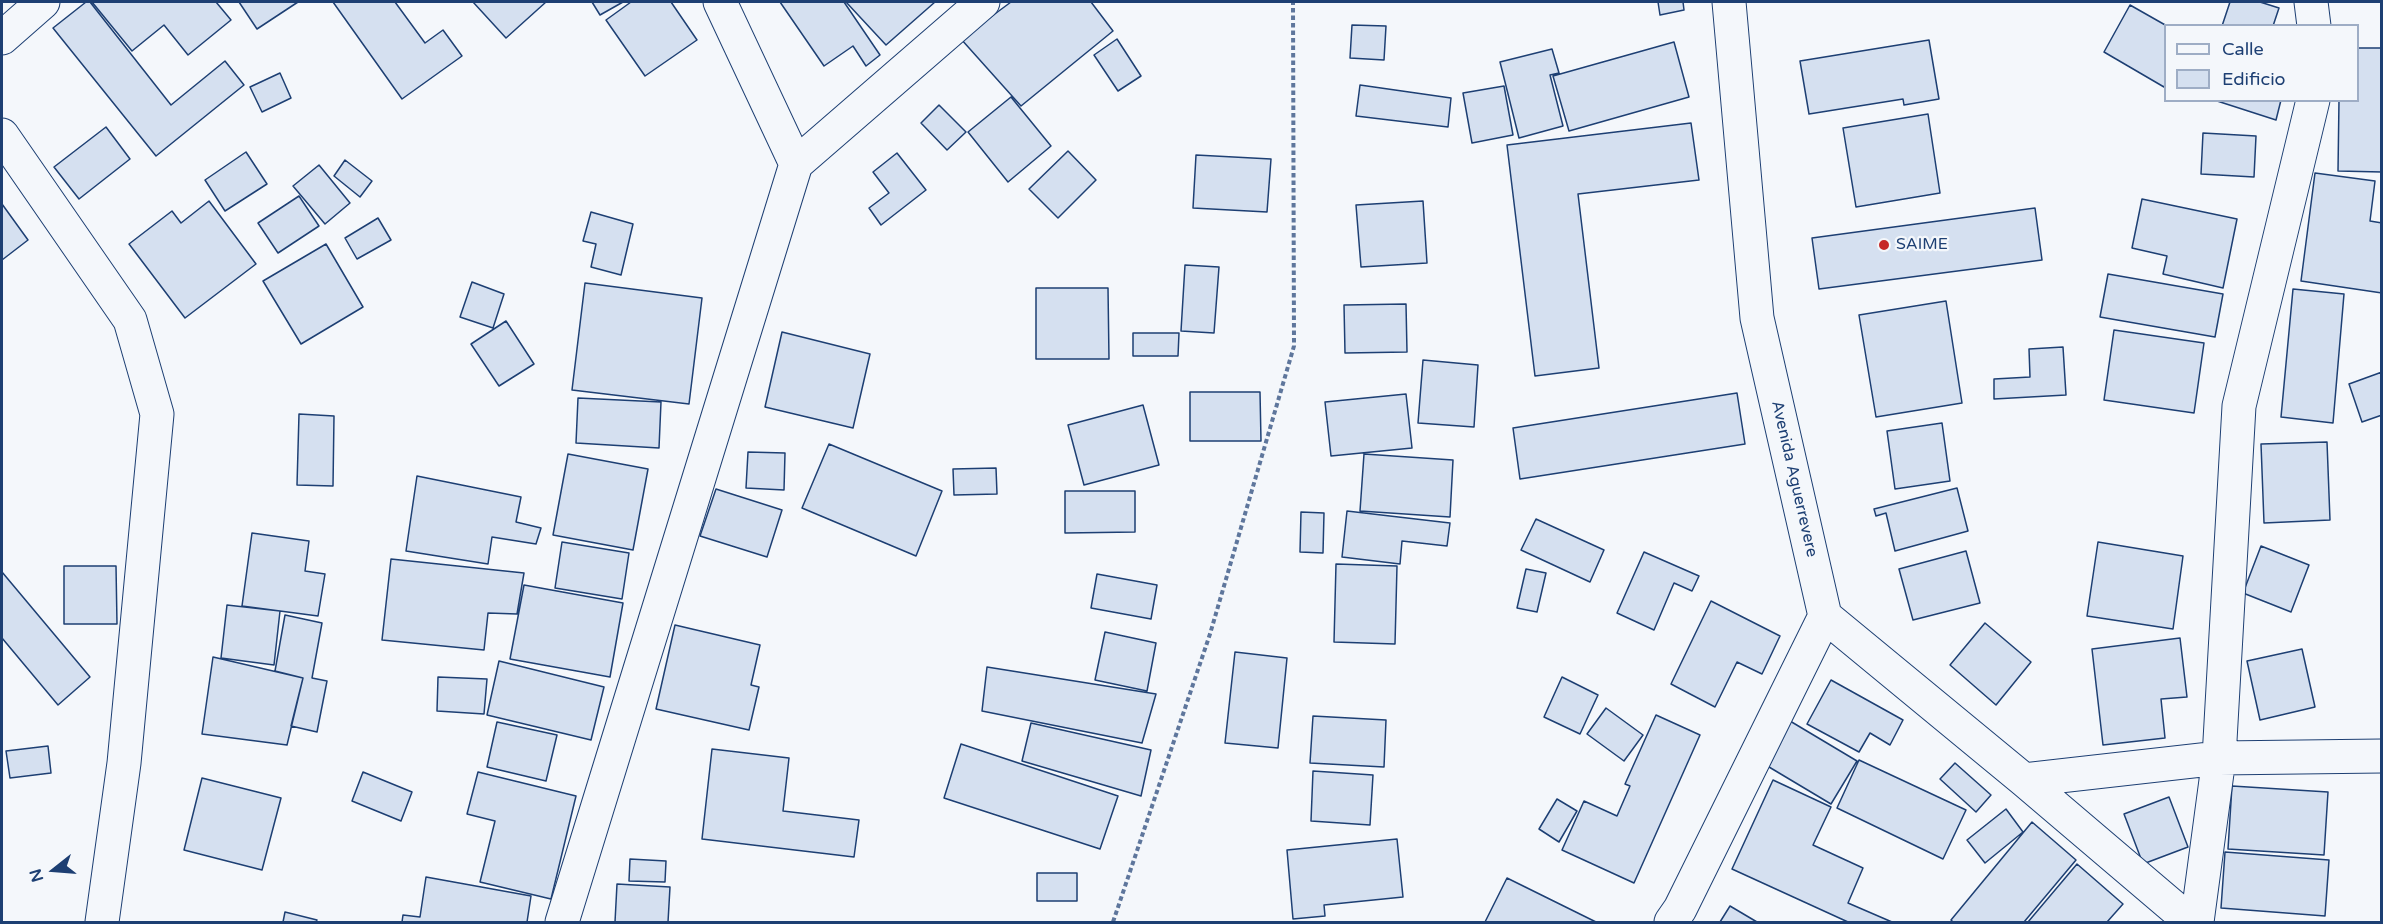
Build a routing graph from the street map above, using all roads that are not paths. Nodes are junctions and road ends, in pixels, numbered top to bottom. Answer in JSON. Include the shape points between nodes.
{"nodes":[{"id":1,"x":43,"y":2,"type":"edge"},
{"id":2,"x":720,"y":2,"type":"edge"},
{"id":3,"x":983,"y":2,"type":"edge"},
{"id":4,"x":1729,"y":2,"type":"edge"},
{"id":5,"x":2311,"y":2,"type":"edge"},
{"id":6,"x":2314,"y":24,"type":"edge"},
{"id":7,"x":2,"y":38,"type":"edge"},
{"id":8,"x":2313,"y":102,"type":"edge"},
{"id":9,"x":2,"y":135,"type":"edge"},
{"id":10,"x":796,"y":164,"type":"junction"},
{"id":11,"x":1825,"y":616,"type":"junction"},
{"id":12,"x":2382,"y":756,"type":"edge"},
{"id":13,"x":2218,"y":758,"type":"junction"},
{"id":14,"x":2024,"y":780,"type":"junction"},
{"id":15,"x":102,"y":922,"type":"edge"},
{"id":16,"x":562,"y":922,"type":"edge"},
{"id":17,"x":1671,"y":922,"type":"edge"},
{"id":18,"x":2191,"y":922,"type":"edge"},
{"id":19,"x":2197,"y":922,"type":"edge"}],
"edges":[{"from":1,"to":7,"type":"street"},
{"from":2,"to":10,"type":"street"},
{"from":3,"to":10,"type":"street"},
{"from":4,"to":11,"type":"street","name":"Avenida Aguerrevere","via":[[1757,318]]},
{"from":5,"to":6,"type":"street"},
{"from":8,"to":13,"type":"street","via":[[2239,406]]},
{"from":9,"to":15,"type":"street","via":[[130,320],[157,414],[124,763]]},
{"from":10,"to":16,"type":"street"},
{"from":11,"to":14,"type":"street"},
{"from":11,"to":17,"type":"street"},
{"from":12,"to":13,"type":"street"},
{"from":13,"to":14,"type":"street"},
{"from":13,"to":19,"type":"street"},
{"from":14,"to":18,"type":"street"}]}
